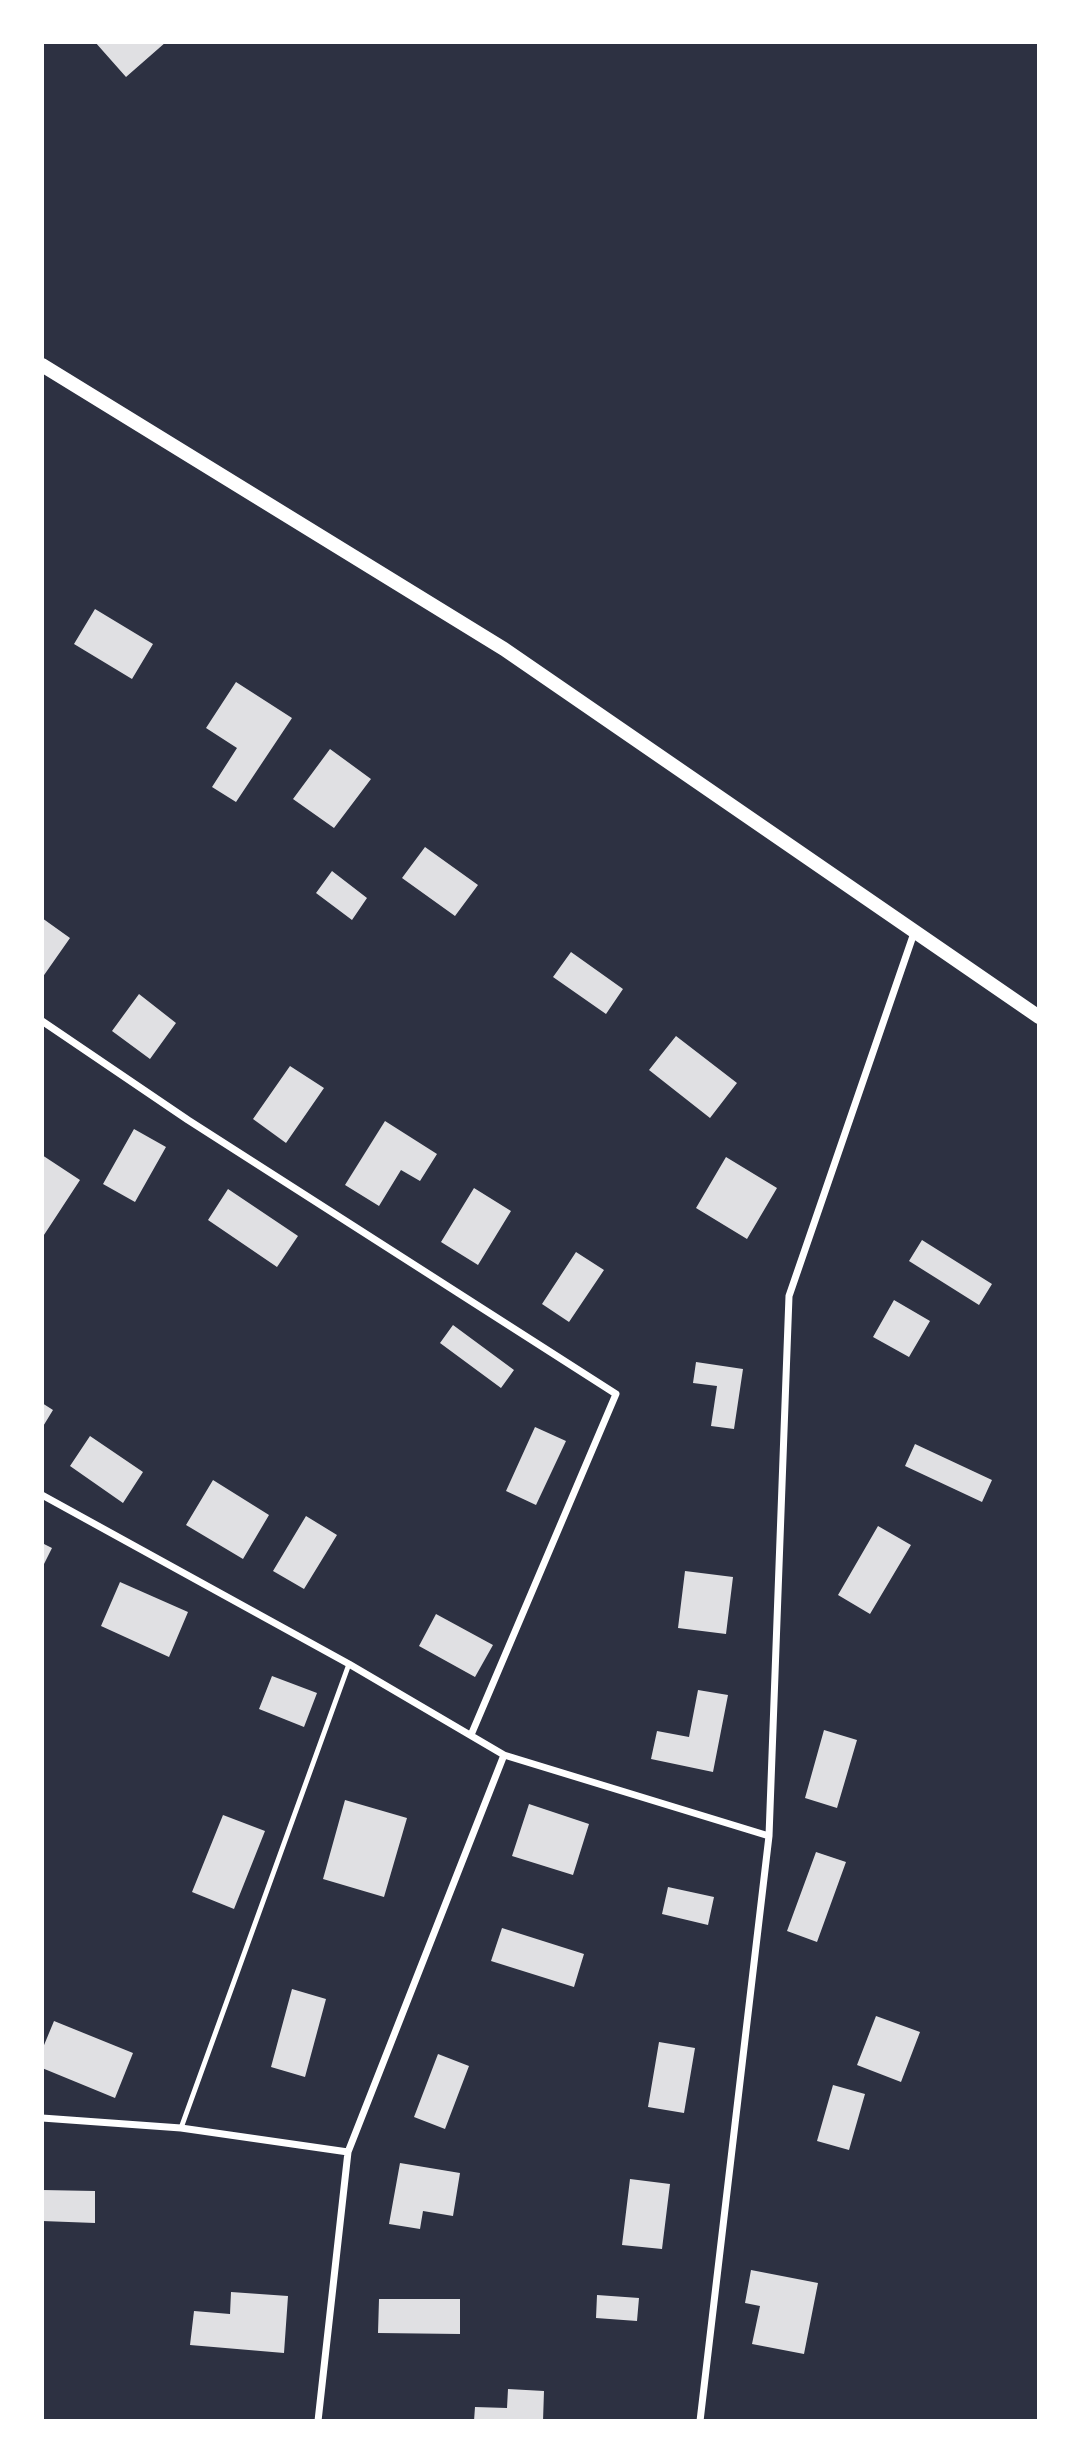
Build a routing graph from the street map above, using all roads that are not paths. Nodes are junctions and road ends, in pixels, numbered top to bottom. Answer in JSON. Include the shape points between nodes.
{"nodes":[{"id":1,"x":42,"y":365,"type":"edge"},
{"id":2,"x":914,"y":933,"type":"junction"},
{"id":3,"x":1039,"y":1017,"type":"edge"},
{"id":4,"x":42,"y":1021,"type":"edge"},
{"id":5,"x":42,"y":1495,"type":"edge"},
{"id":6,"x":349,"y":1664,"type":"junction"},
{"id":7,"x":471,"y":1735,"type":"junction"},
{"id":8,"x":504,"y":1755,"type":"junction"},
{"id":9,"x":769,"y":1836,"type":"junction"},
{"id":10,"x":42,"y":2118,"type":"edge"},
{"id":11,"x":181,"y":2128,"type":"junction"},
{"id":12,"x":348,"y":2152,"type":"junction"},
{"id":13,"x":318,"y":2421,"type":"edge"},
{"id":14,"x":699,"y":2421,"type":"edge"}],
"edges":[{"from":1,"to":2,"type":"main road","via":[[504,649]]},
{"from":2,"to":3,"type":"main road"},
{"from":2,"to":9,"type":"street","via":[[789,1297]]},
{"from":4,"to":7,"type":"street","via":[[616,1394]]},
{"from":5,"to":6,"type":"street"},
{"from":6,"to":7,"type":"street"},
{"from":6,"to":11,"type":"lane"},
{"from":7,"to":8,"type":"street"},
{"from":8,"to":9,"type":"street"},
{"from":8,"to":12,"type":"street"},
{"from":9,"to":14,"type":"street"},
{"from":10,"to":11,"type":"street"},
{"from":11,"to":12,"type":"street"},
{"from":12,"to":13,"type":"street"}]}
